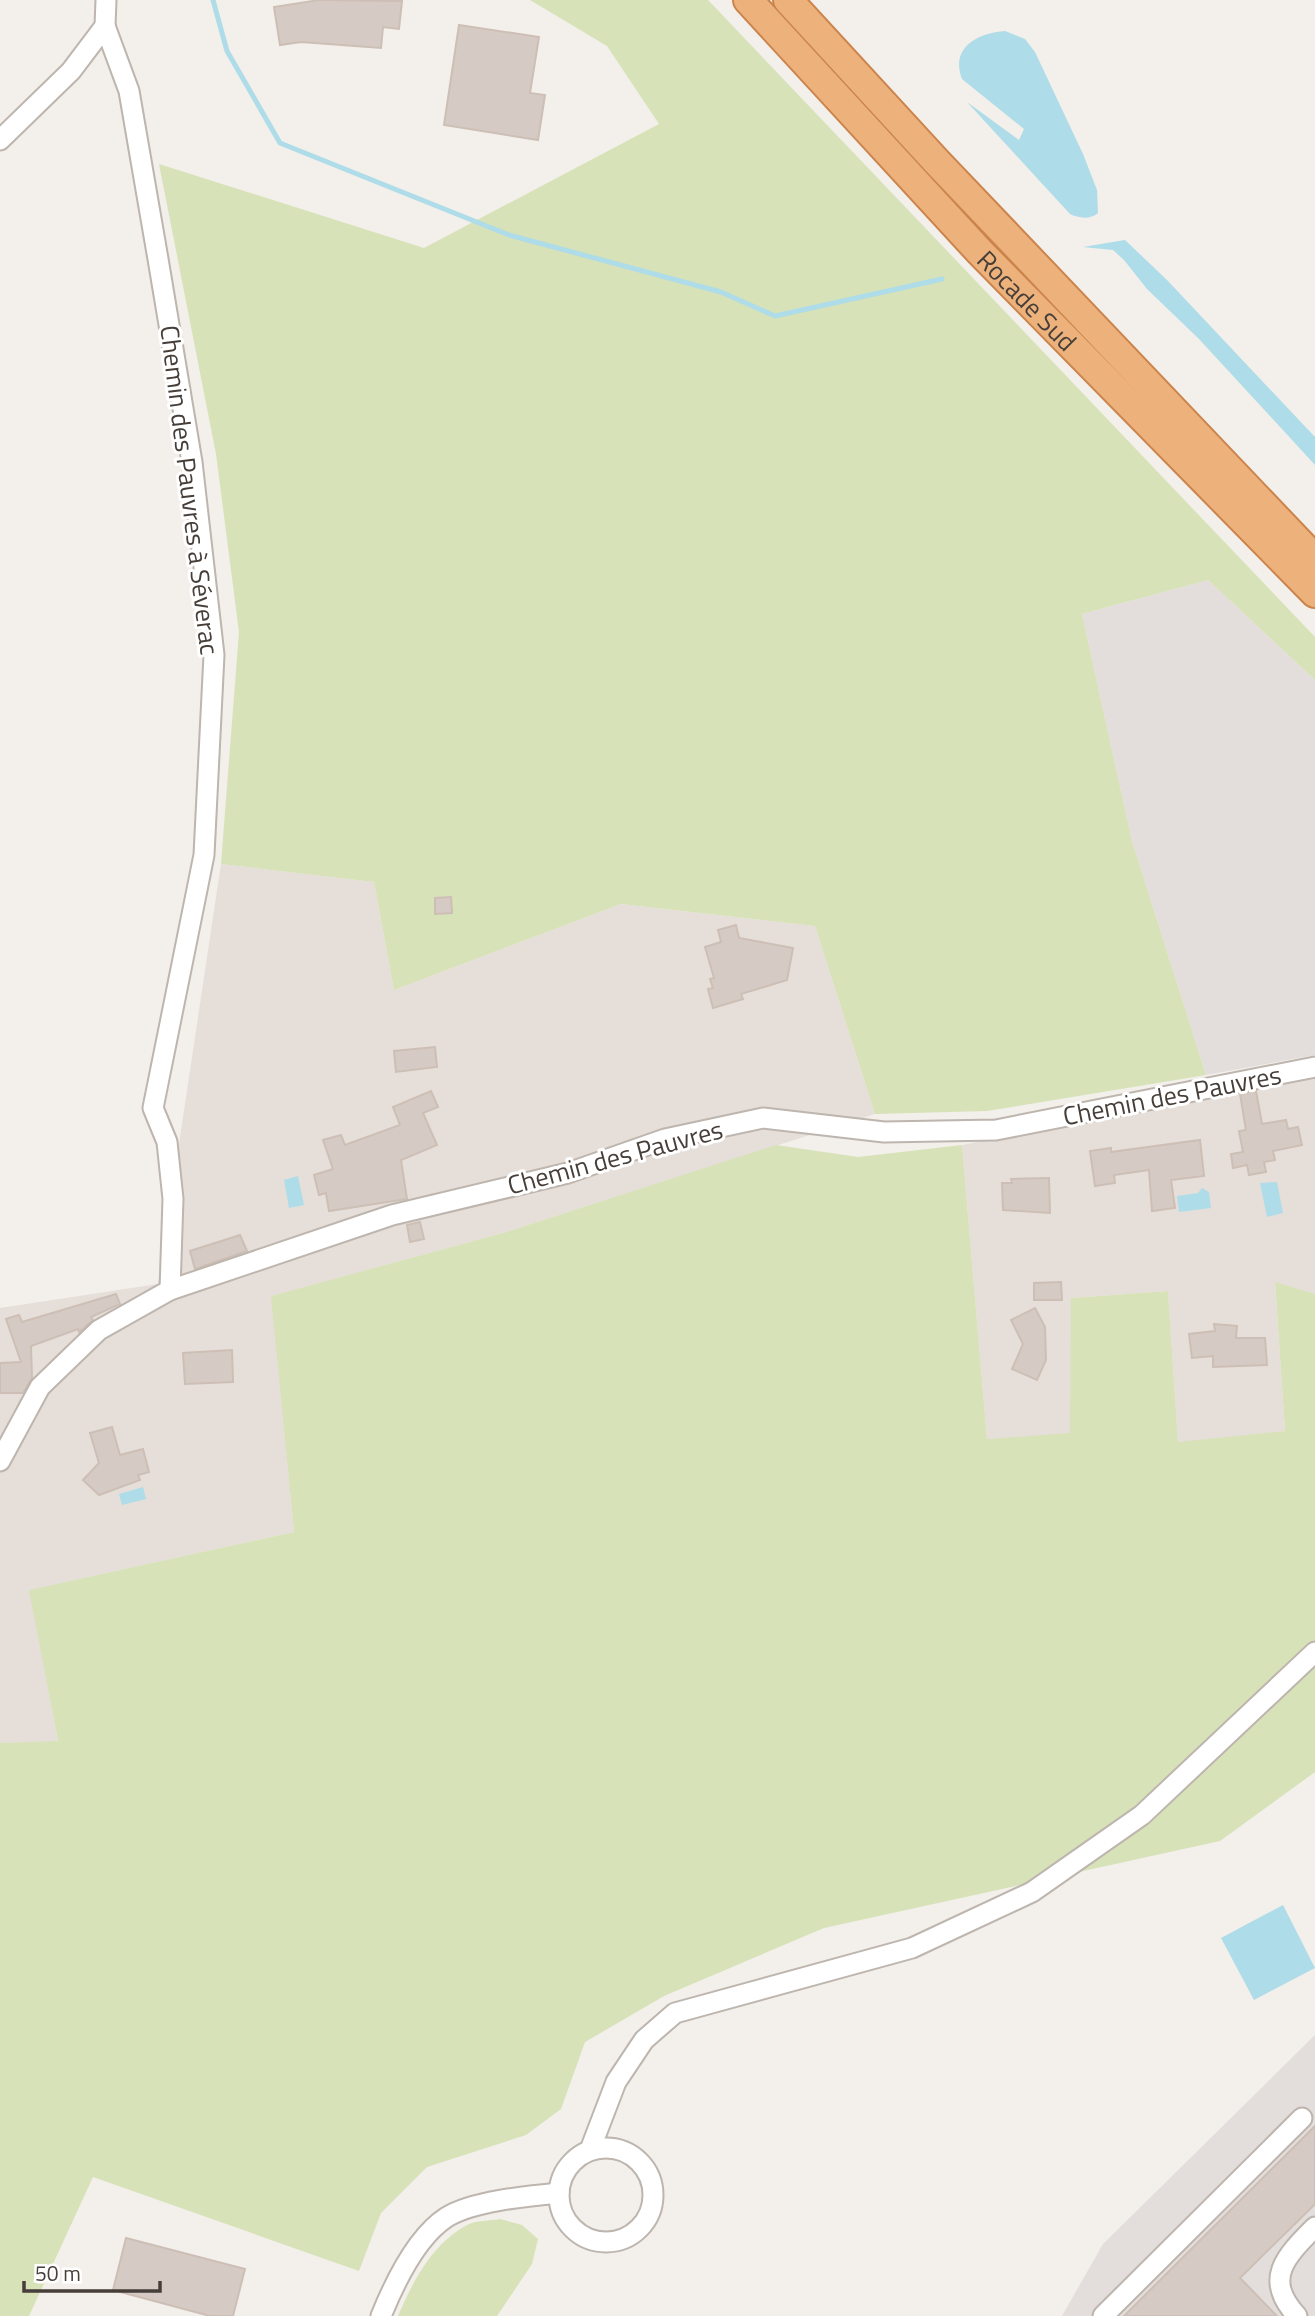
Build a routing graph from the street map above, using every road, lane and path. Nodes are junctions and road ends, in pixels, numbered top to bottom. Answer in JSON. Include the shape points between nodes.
{"nodes":[{"id":1,"x":106,"y":0,"type":"edge"},
{"id":2,"x":748,"y":0,"type":"edge"},
{"id":3,"x":788,"y":0,"type":"edge"},
{"id":4,"x":105,"y":26,"type":"junction"},
{"id":5,"x":0,"y":140,"type":"edge"},
{"id":6,"x":1315,"y":559,"type":"edge"},
{"id":7,"x":1315,"y":593,"type":"edge"},
{"id":8,"x":1315,"y":1067,"type":"edge"},
{"id":9,"x":170,"y":1290,"type":"junction"},
{"id":10,"x":0,"y":1461,"type":"edge"},
{"id":11,"x":1315,"y":1652,"type":"edge"},
{"id":12,"x":610,"y":2098,"type":"junction"},
{"id":13,"x":1302,"y":2118,"type":"dead end"},
{"id":14,"x":615,"y":2148,"type":"junction"},
{"id":15,"x":590,"y":2150,"type":"junction"},
{"id":16,"x":558,"y":2193,"type":"junction"},
{"id":17,"x":1315,"y":2227,"type":"edge"},
{"id":18,"x":381,"y":2316,"type":"edge"},
{"id":19,"x":1103,"y":2316,"type":"edge"},
{"id":20,"x":1297,"y":2316,"type":"edge"}],
"edges":[{"from":1,"to":4,"type":"street"},
{"from":2,"to":7,"type":"highway","name":"Rocade Sud","via":[[979,251]]},
{"from":3,"to":6,"type":"highway","name":"Rocade Sud"},
{"from":4,"to":5,"type":"street","via":[[71,71]]},
{"from":4,"to":9,"type":"street","name":"Chemin des Pauvres à Séverac","via":[[128,91],[153,233],[192,461],[214,655],[204,855],[153,1108],[167,1142],[173,1199]]},
{"from":8,"to":9,"type":"street","name":"Chemin des Pauvres","via":[[996,1130],[884,1132],[763,1118],[665,1139],[568,1172],[392,1215]]},
{"from":9,"to":10,"type":"street","name":"Chemin des Pauvres","via":[[99,1330],[40,1387]]},
{"from":11,"to":12,"type":"street","via":[[1142,1815],[1032,1892],[912,1948],[675,2013],[644,2040]]},
{"from":12,"to":14,"type":"street"},
{"from":12,"to":15,"type":"street"},
{"from":13,"to":19,"type":"street"},
{"from":14,"to":15,"type":"street"},
{"from":14,"to":16,"type":"street","via":[[640,2161],[653,2185],[651,2210],[637,2231],[617,2242],[584,2237],[565,2219]]},
{"from":15,"to":16,"type":"street","via":[[571,2163]]},
{"from":16,"to":18,"type":"street","via":[[503,2199],[447,2217],[408,2258]]},
{"from":17,"to":20,"type":"street","via":[[1296,2246],[1278,2277],[1279,2291]]}]}
